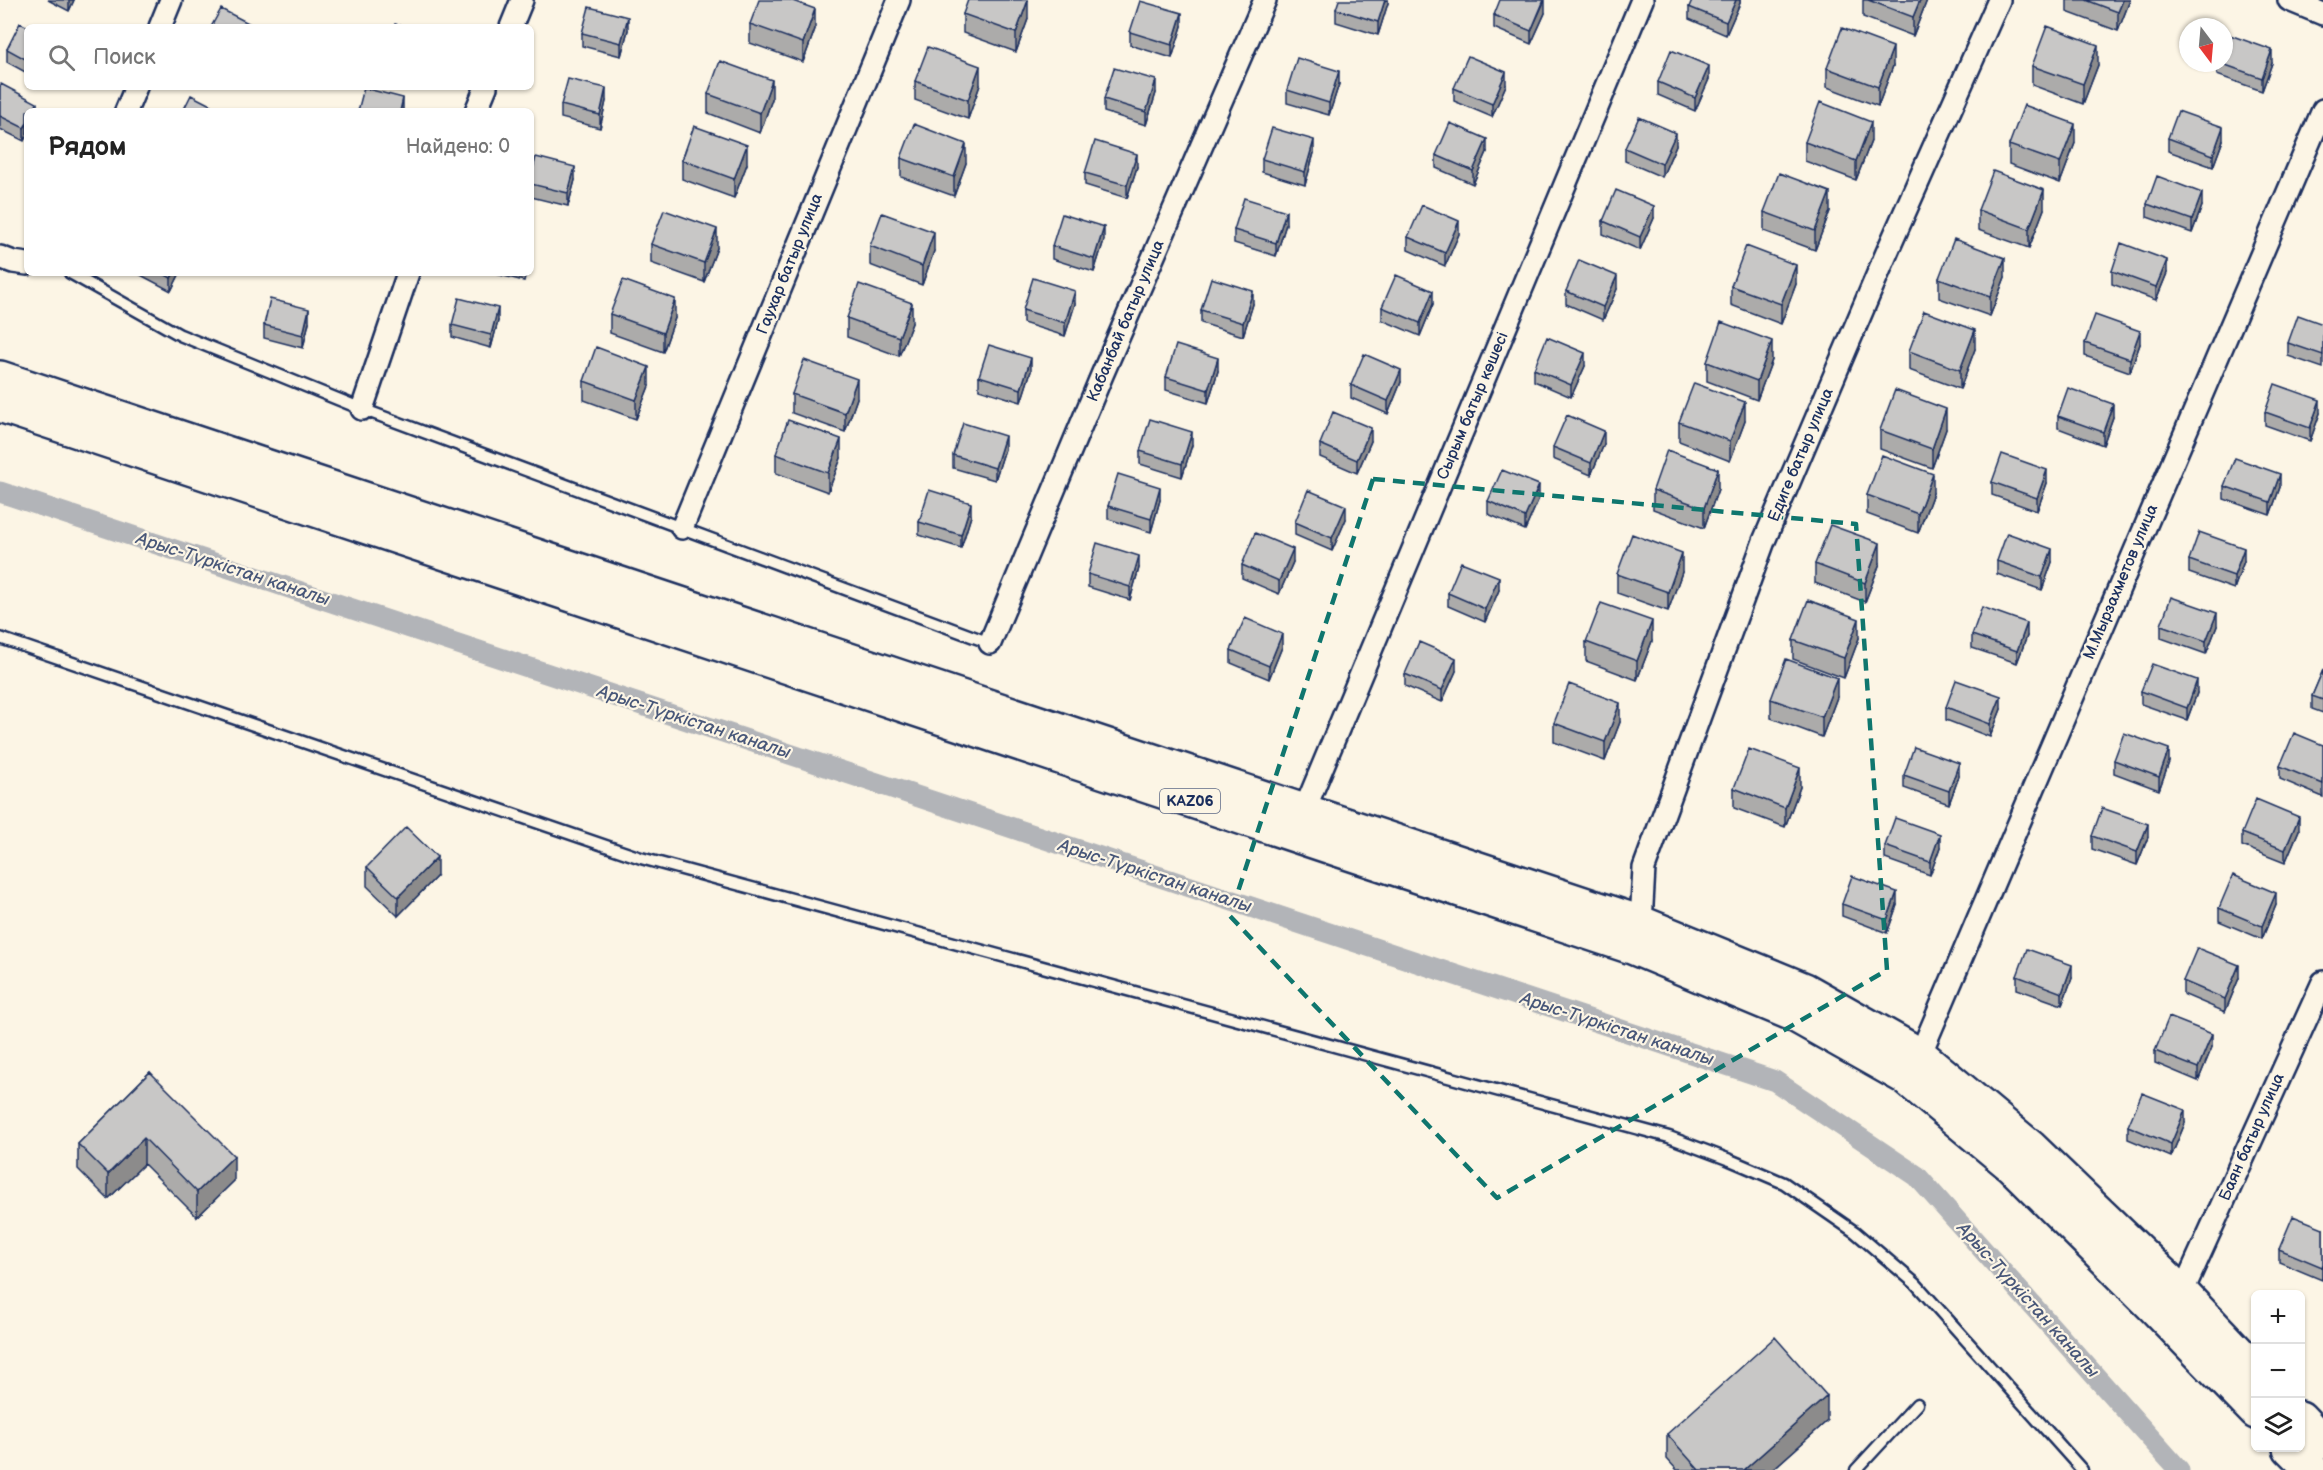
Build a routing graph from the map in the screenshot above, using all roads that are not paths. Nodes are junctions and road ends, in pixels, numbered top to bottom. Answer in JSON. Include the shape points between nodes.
{"nodes":[{"id":1,"x":171,"y":0,"type":"edge"},
{"id":2,"x":522,"y":0,"type":"edge"},
{"id":3,"x":899,"y":0,"type":"edge"},
{"id":4,"x":1265,"y":0,"type":"edge"},
{"id":5,"x":1642,"y":0,"type":"edge"},
{"id":6,"x":1999,"y":0,"type":"edge"},
{"id":7,"x":2289,"y":0,"type":"edge"},
{"id":8,"x":2323,"y":14,"type":"edge"},
{"id":9,"x":161,"y":24,"type":"edge"},
{"id":10,"x":512,"y":24,"type":"edge"},
{"id":11,"x":135,"y":90,"type":"edge"},
{"id":12,"x":485,"y":90,"type":"edge"},
{"id":13,"x":127,"y":108,"type":"edge"},
{"id":14,"x":477,"y":108,"type":"edge"},
{"id":15,"x":2323,"y":110,"type":"edge"},
{"id":16,"x":0,"y":257,"type":"edge"},
{"id":17,"x":24,"y":264,"type":"edge"},
{"id":18,"x":75,"y":276,"type":"edge"},
{"id":19,"x":407,"y":276,"type":"edge"},
{"id":20,"x":0,"y":378,"type":"edge"},
{"id":21,"x":0,"y":405,"type":"edge"},
{"id":22,"x":362,"y":409,"type":"junction"},
{"id":23,"x":682,"y":528,"type":"junction"},
{"id":24,"x":0,"y":638,"type":"edge"},
{"id":25,"x":990,"y":643,"type":"joint"},
{"id":26,"x":1304,"y":811,"type":"junction"},
{"id":27,"x":1641,"y":922,"type":"junction"},
{"id":28,"x":2323,"y":981,"type":"edge"},
{"id":29,"x":1920,"y":1055,"type":"junction"},
{"id":30,"x":2182,"y":1293,"type":"junction"},
{"id":31,"x":2251,"y":1366,"type":"edge"},
{"id":32,"x":1917,"y":1404,"type":"dead end"},
{"id":33,"x":2251,"y":1407,"type":"edge"},
{"id":34,"x":2305,"y":1422,"type":"edge"},
{"id":35,"x":2323,"y":1442,"type":"edge"},
{"id":36,"x":2294,"y":1452,"type":"edge"},
{"id":37,"x":1856,"y":1470,"type":"edge"},
{"id":38,"x":2082,"y":1470,"type":"edge"},
{"id":39,"x":2312,"y":1470,"type":"edge"}],
"edges":[{"from":1,"to":9,"type":"street"},
{"from":2,"to":10,"type":"street"},
{"from":3,"to":23,"type":"street","name":"Гаухар батыр улица"},
{"from":4,"to":25,"type":"street","name":"Кабанбай батыр улица"},
{"from":5,"to":26,"type":"street","name":"Сырым батыр көшесі"},
{"from":6,"to":27,"type":"street","name":"Едиге батыр улица","via":[[1764,541],[1644,868]]},
{"from":7,"to":8,"type":"street"},
{"from":11,"to":13,"type":"street"},
{"from":12,"to":14,"type":"street"},
{"from":15,"to":29,"type":"street","name":"М.Мырзахметов улица"},
{"from":16,"to":17,"type":"street"},
{"from":18,"to":22,"type":"lane","via":[[180,335]]},
{"from":19,"to":22,"type":"street"},
{"from":20,"to":26,"type":"highway","number":"KАZ06"},
{"from":21,"to":33,"type":"highway","number":"KАZ06","via":[[1632,947],[1793,1014],[1905,1077],[2012,1166]]},
{"from":22,"to":23,"type":"lane"},
{"from":23,"to":25,"type":"lane"},
{"from":24,"to":38,"type":"lane","via":[[641,858],[1670,1137],[1730,1160],[1784,1183],[1856,1232],[1916,1284]]},
{"from":26,"to":27,"type":"highway","number":"KАZ06"},
{"from":27,"to":29,"type":"highway","number":"KАZ06","via":[[1805,990]]},
{"from":28,"to":30,"type":"street","name":"Баян батыр улица"},
{"from":29,"to":30,"type":"highway","number":"KАZ06","via":[[2030,1147]]},
{"from":30,"to":31,"type":"highway","number":"KАZ06"},
{"from":32,"to":37,"type":"lane"},
{"from":34,"to":35,"type":"highway"},
{"from":36,"to":39,"type":"highway"}]}
